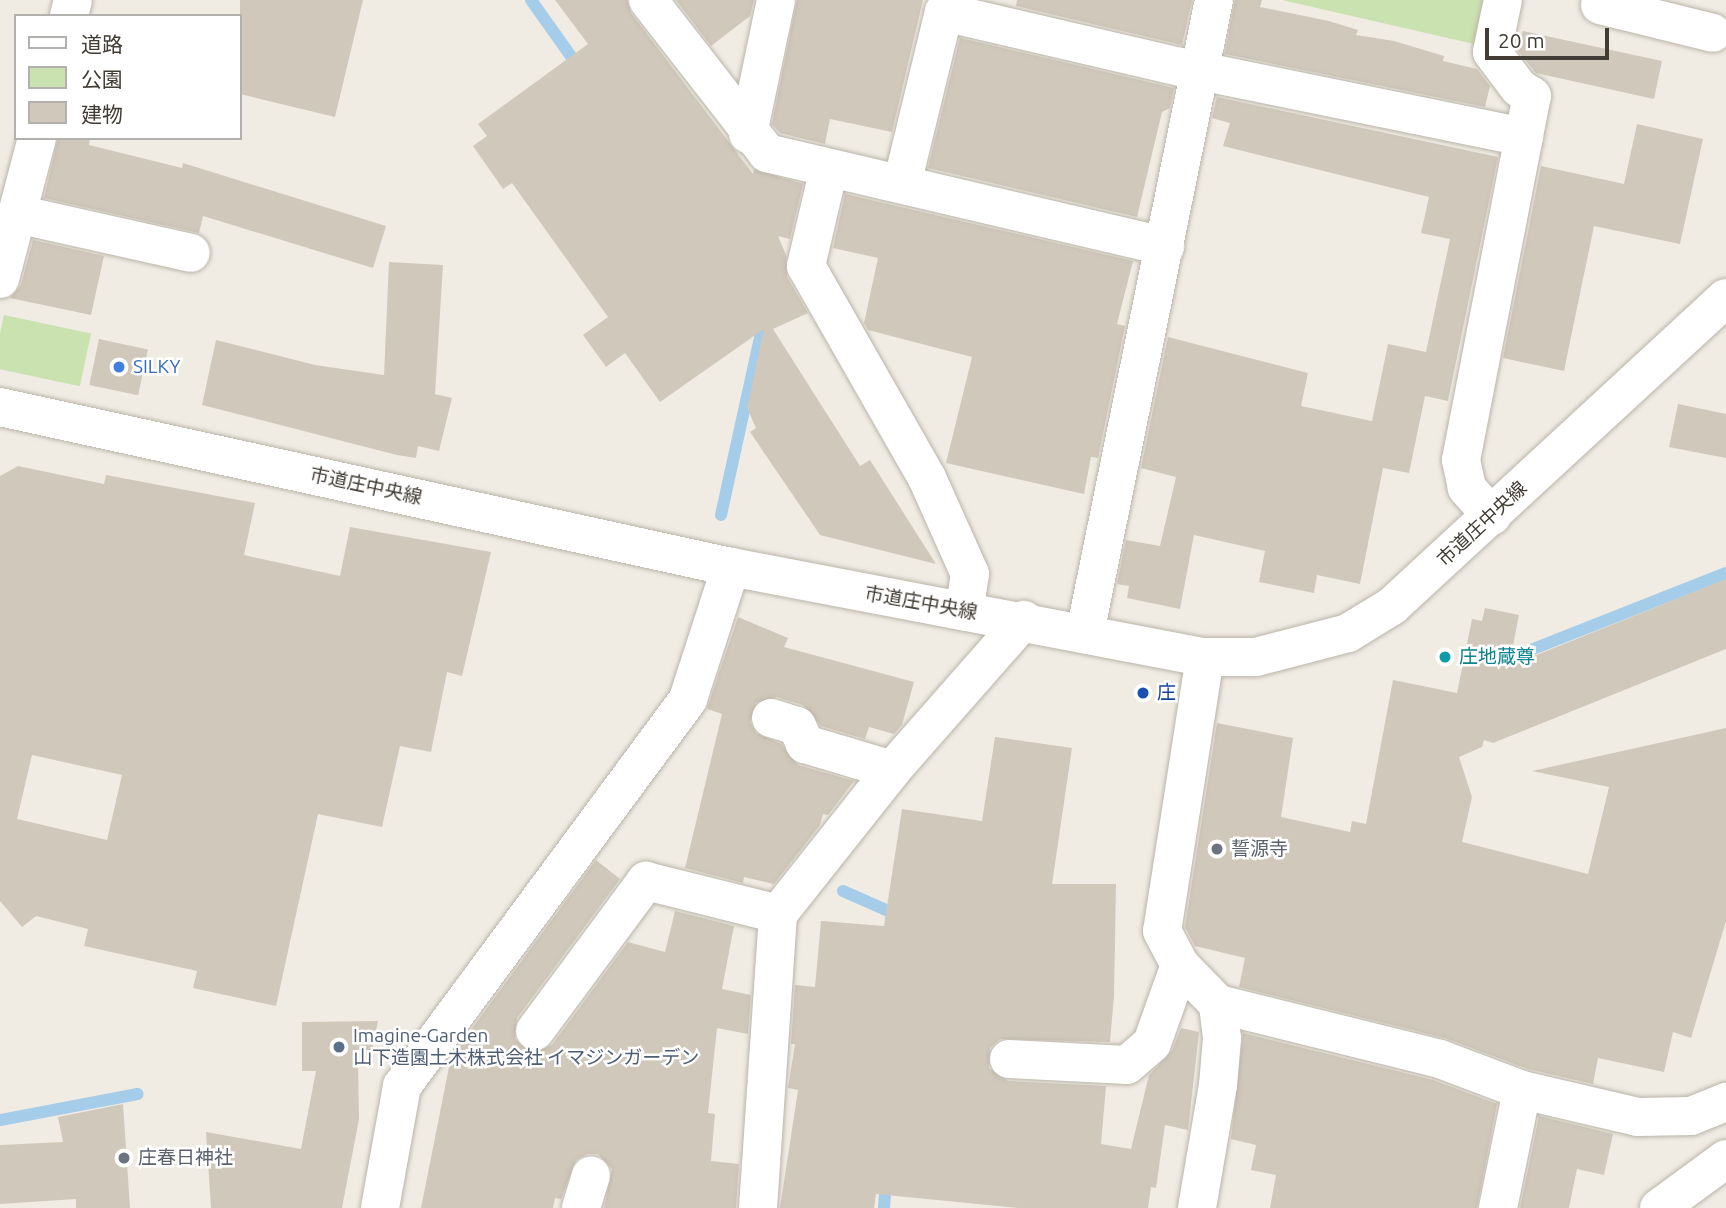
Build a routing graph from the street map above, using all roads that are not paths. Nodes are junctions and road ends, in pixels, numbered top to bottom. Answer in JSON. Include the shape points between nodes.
{"nodes":[{"id":1,"x":648,"y":0,"type":"edge"},
{"id":2,"x":776,"y":0,"type":"edge"},
{"id":3,"x":1214,"y":0,"type":"edge"},
{"id":4,"x":1503,"y":0,"type":"edge"},
{"id":5,"x":1593,"y":2,"type":"edge"},
{"id":6,"x":1713,"y":33,"type":"dead end"},
{"id":7,"x":1202,"y":71,"type":"junction"},
{"id":8,"x":748,"y":134,"type":"junction"},
{"id":9,"x":1524,"y":138,"type":"junction"},
{"id":10,"x":36,"y":140,"type":"edge"},
{"id":11,"x":829,"y":168,"type":"junction"},
{"id":12,"x":902,"y":184,"type":"junction"},
{"id":13,"x":17,"y":214,"type":"junction"},
{"id":14,"x":1165,"y":246,"type":"junction"},
{"id":15,"x":191,"y":253,"type":"dead end"},
{"id":16,"x":0,"y":279,"type":"edge"},
{"id":17,"x":1726,"y":298,"type":"edge"},
{"id":18,"x":0,"y":407,"type":"edge"},
{"id":19,"x":1492,"y":516,"type":"junction"},
{"id":20,"x":731,"y":567,"type":"junction"},
{"id":21,"x":964,"y":612,"type":"junction"},
{"id":22,"x":1024,"y":620,"type":"junction"},
{"id":23,"x":1085,"y":634,"type":"junction"},
{"id":24,"x":1205,"y":657,"type":"junction"},
{"id":25,"x":771,"y":718,"type":"dead end"},
{"id":26,"x":892,"y":769,"type":"junction"},
{"id":27,"x":778,"y":914,"type":"junction"},
{"id":28,"x":1180,"y":965,"type":"junction"},
{"id":29,"x":1218,"y":1004,"type":"junction"},
{"id":30,"x":535,"y":1031,"type":"dead end"},
{"id":31,"x":1009,"y":1059,"type":"dead end"},
{"id":32,"x":1522,"y":1090,"type":"junction"},
{"id":33,"x":1726,"y":1102,"type":"edge"},
{"id":34,"x":1726,"y":1159,"type":"edge"},
{"id":35,"x":380,"y":1208,"type":"edge"},
{"id":36,"x":758,"y":1208,"type":"edge"},
{"id":37,"x":1197,"y":1208,"type":"edge"},
{"id":38,"x":1498,"y":1208,"type":"edge"},
{"id":39,"x":1659,"y":1208,"type":"edge"}],
"edges":[{"from":1,"to":8,"type":"street"},
{"from":2,"to":8,"type":"street"},
{"from":3,"to":7,"type":"street"},
{"from":4,"to":9,"type":"street","via":[[1492,52],[1532,96]]},
{"from":5,"to":6,"type":"street"},
{"from":7,"to":9,"type":"street"},
{"from":7,"to":12,"type":"street","via":[[944,12]]},
{"from":7,"to":14,"type":"street"},
{"from":8,"to":11,"type":"street","via":[[767,153]]},
{"from":9,"to":19,"type":"street","via":[[1461,460],[1467,488]]},
{"from":10,"to":13,"type":"street"},
{"from":11,"to":12,"type":"street"},
{"from":11,"to":21,"type":"street","via":[[806,265],[927,478],[970,574]]},
{"from":12,"to":14,"type":"street"},
{"from":13,"to":15,"type":"street"},
{"from":13,"to":16,"type":"street"},
{"from":14,"to":23,"type":"street"},
{"from":17,"to":19,"type":"street","name":"市道庄中央線"},
{"from":18,"to":20,"type":"street","name":"市道庄中央線"},
{"from":19,"to":24,"type":"street","name":"市道庄中央線","via":[[1392,606],[1348,633],[1256,657]]},
{"from":20,"to":21,"type":"street","name":"市道庄中央線"},
{"from":20,"to":35,"type":"street","via":[[688,699],[402,1086]]},
{"from":21,"to":22,"type":"street","name":"市道庄中央線"},
{"from":22,"to":23,"type":"street","name":"市道庄中央線"},
{"from":22,"to":26,"type":"street"},
{"from":23,"to":24,"type":"street","name":"市道庄中央線"},
{"from":24,"to":28,"type":"street","via":[[1162,931]]},
{"from":25,"to":26,"type":"street","via":[[797,726],[805,744]]},
{"from":26,"to":27,"type":"street"},
{"from":27,"to":30,"type":"street","via":[[646,881]]},
{"from":27,"to":36,"type":"street"},
{"from":28,"to":29,"type":"street"},
{"from":28,"to":31,"type":"street","via":[[1152,1043],[1127,1065]]},
{"from":29,"to":32,"type":"street","via":[[1440,1059]]},
{"from":29,"to":37,"type":"street","via":[[1222,1038],[1218,1085]]},
{"from":32,"to":33,"type":"street","via":[[1638,1117],[1691,1116]]},
{"from":32,"to":38,"type":"street"},
{"from":34,"to":39,"type":"street"}]}
